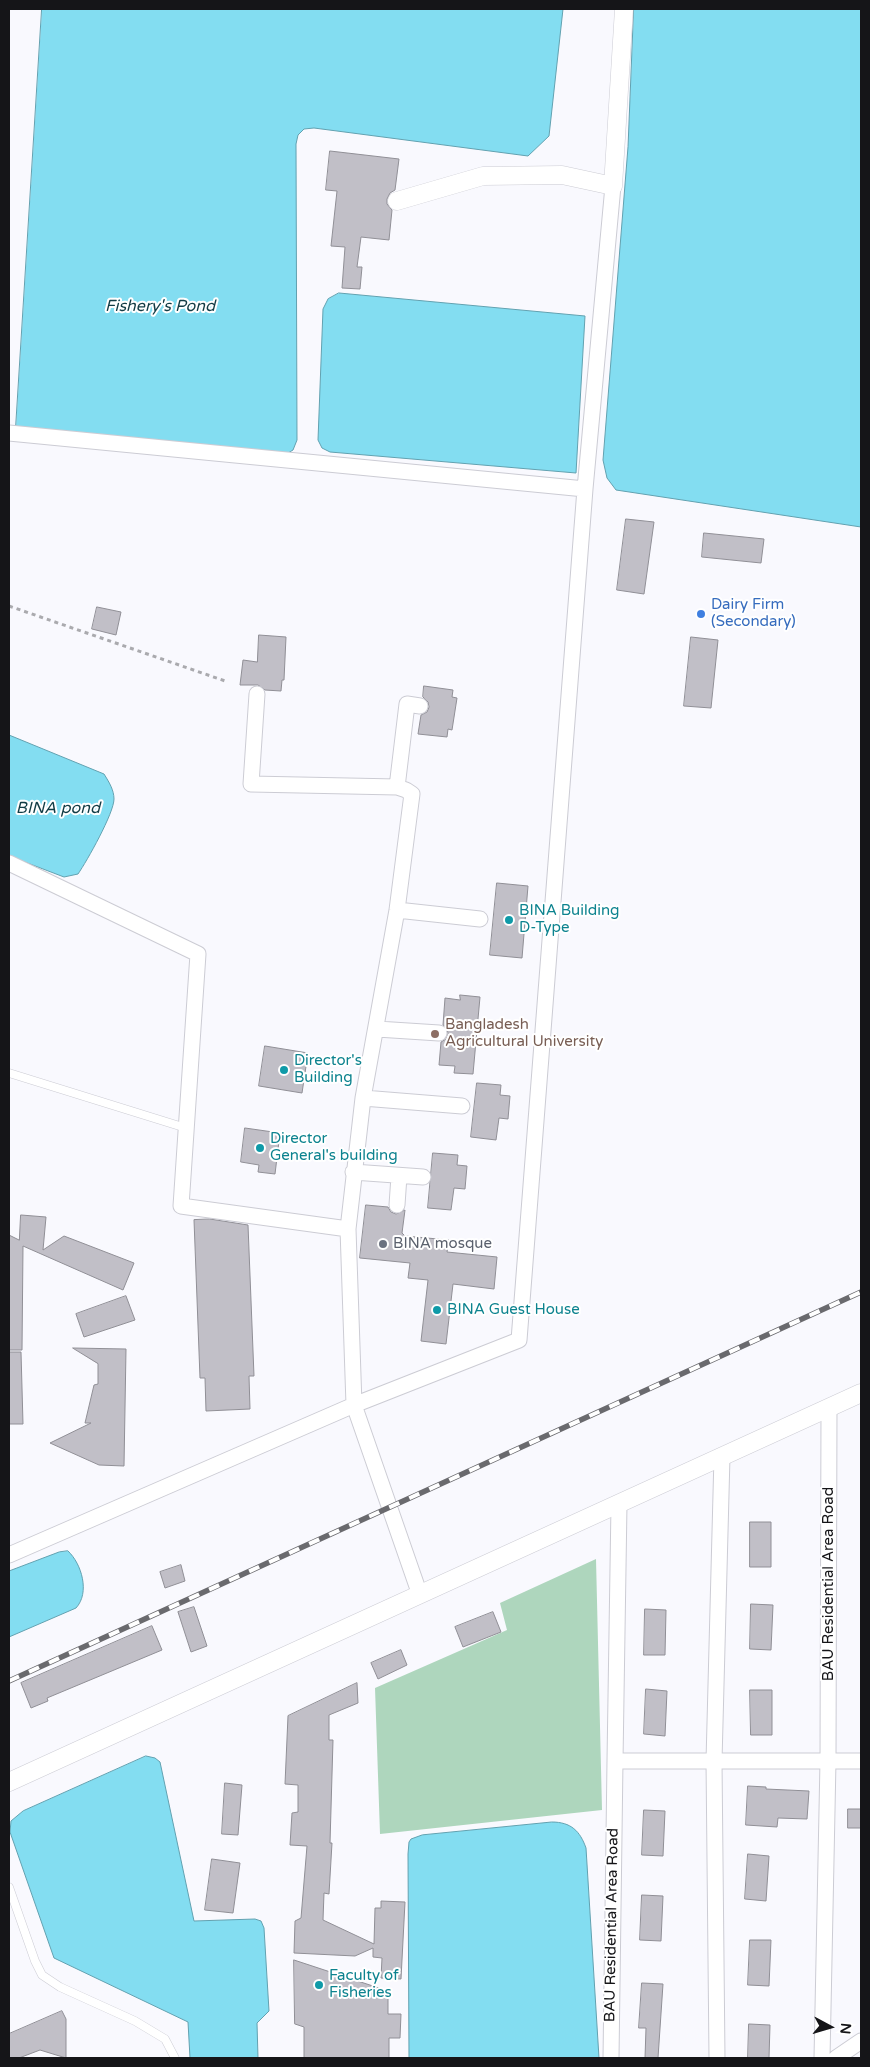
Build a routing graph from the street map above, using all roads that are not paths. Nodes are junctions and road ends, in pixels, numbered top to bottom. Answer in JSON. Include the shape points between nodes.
{"nodes":[{"id":1,"x":624,"y":9,"type":"edge"},
{"id":2,"x":613,"y":186,"type":"junction"},
{"id":3,"x":397,"y":201,"type":"dead end"},
{"id":4,"x":9,"y":433,"type":"edge"},
{"id":5,"x":585,"y":489,"type":"junction"},
{"id":6,"x":257,"y":694,"type":"dead end"},
{"id":7,"x":420,"y":706,"type":"dead end"},
{"id":8,"x":397,"y":787,"type":"junction"},
{"id":9,"x":9,"y":863,"type":"edge"},
{"id":10,"x":397,"y":910,"type":"junction"},
{"id":11,"x":480,"y":919,"type":"dead end"},
{"id":12,"x":377,"y":1029,"type":"junction"},
{"id":13,"x":439,"y":1033,"type":"dead end"},
{"id":14,"x":9,"y":1073,"type":"edge"},
{"id":15,"x":364,"y":1098,"type":"junction"},
{"id":16,"x":462,"y":1106,"type":"dead end"},
{"id":17,"x":186,"y":1128,"type":"junction"},
{"id":18,"x":353,"y":1172,"type":"junction"},
{"id":19,"x":399,"y":1176,"type":"junction"},
{"id":20,"x":423,"y":1177,"type":"dead end"},
{"id":21,"x":397,"y":1206,"type":"dead end"},
{"id":22,"x":348,"y":1229,"type":"junction"},
{"id":23,"x":861,"y":1393,"type":"edge"},
{"id":24,"x":354,"y":1405,"type":"junction"},
{"id":25,"x":829,"y":1408,"type":"junction"},
{"id":26,"x":722,"y":1456,"type":"junction"},
{"id":27,"x":619,"y":1504,"type":"junction"},
{"id":28,"x":9,"y":1555,"type":"edge"},
{"id":29,"x":420,"y":1595,"type":"junction"},
{"id":30,"x":614,"y":1761,"type":"junction"},
{"id":31,"x":714,"y":1761,"type":"junction"},
{"id":32,"x":828,"y":1761,"type":"junction"},
{"id":33,"x":861,"y":1761,"type":"edge"},
{"id":34,"x":9,"y":1782,"type":"edge"},
{"id":35,"x":9,"y":1887,"type":"edge"},
{"id":36,"x":859,"y":2048,"type":"edge"},
{"id":37,"x":175,"y":2058,"type":"edge"},
{"id":38,"x":610,"y":2058,"type":"edge"},
{"id":39,"x":717,"y":2058,"type":"edge"},
{"id":40,"x":822,"y":2058,"type":"edge"},
{"id":41,"x":836,"y":2058,"type":"edge"}],
"edges":[{"from":1,"to":2,"type":"street"},
{"from":2,"to":3,"type":"street","via":[[562,175],[483,176]]},
{"from":2,"to":5,"type":"street"},
{"from":4,"to":5,"type":"street"},
{"from":5,"to":24,"type":"street","via":[[519,1340]]},
{"from":6,"to":8,"type":"street","via":[[252,784]]},
{"from":7,"to":8,"type":"street","via":[[406,704]]},
{"from":8,"to":10,"type":"street","via":[[412,794]]},
{"from":9,"to":17,"type":"street","via":[[198,954]]},
{"from":10,"to":11,"type":"street"},
{"from":10,"to":12,"type":"street"},
{"from":12,"to":13,"type":"street"},
{"from":12,"to":15,"type":"street"},
{"from":14,"to":17,"type":"lane"},
{"from":15,"to":16,"type":"street"},
{"from":15,"to":18,"type":"street"},
{"from":17,"to":22,"type":"street","via":[[181,1206]]},
{"from":18,"to":19,"type":"street"},
{"from":18,"to":22,"type":"street"},
{"from":19,"to":20,"type":"street"},
{"from":19,"to":21,"type":"street"},
{"from":22,"to":24,"type":"street"},
{"from":23,"to":25,"type":"street"},
{"from":24,"to":28,"type":"street"},
{"from":24,"to":29,"type":"street"},
{"from":25,"to":26,"type":"street"},
{"from":25,"to":32,"type":"street","name":"BAU Residential Area Road"},
{"from":26,"to":27,"type":"street"},
{"from":26,"to":31,"type":"street"},
{"from":27,"to":29,"type":"street"},
{"from":27,"to":30,"type":"street","name":"BAU Residential Area Road"},
{"from":29,"to":34,"type":"street"},
{"from":30,"to":31,"type":"street"},
{"from":30,"to":38,"type":"street","name":"BAU Residential Area Road"},
{"from":31,"to":32,"type":"street"},
{"from":31,"to":39,"type":"street"},
{"from":32,"to":33,"type":"street"},
{"from":32,"to":40,"type":"street","name":"BAU Residential Area Road"},
{"from":35,"to":37,"type":"lane","via":[[34,1961],[42,1975],[165,2039]]},
{"from":36,"to":41,"type":"street"}]}
